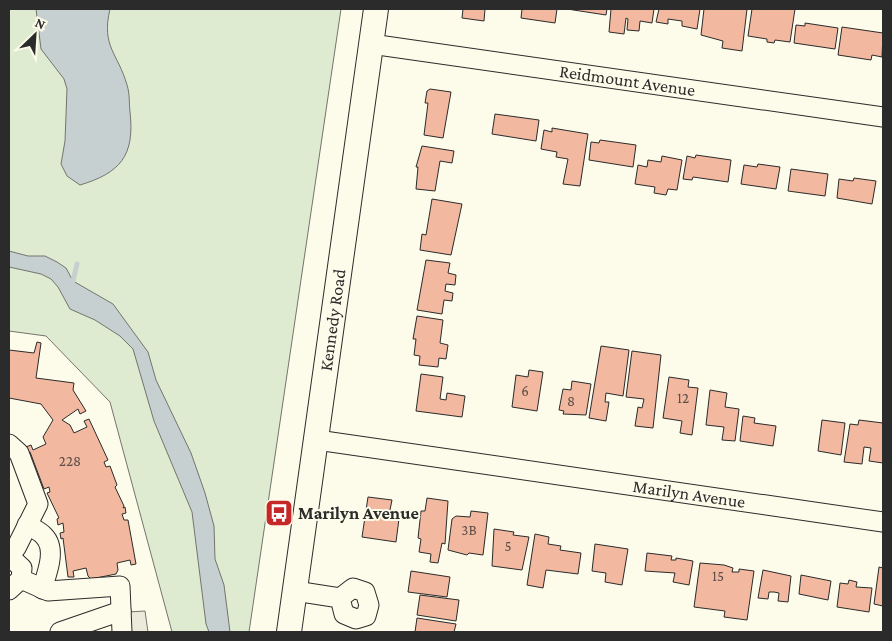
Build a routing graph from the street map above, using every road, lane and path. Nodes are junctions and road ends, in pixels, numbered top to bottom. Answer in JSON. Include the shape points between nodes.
{"nodes":[{"id":1,"x":376,"y":9,"type":"edge"},
{"id":2,"x":372,"y":44,"type":"junction"},
{"id":3,"x":883,"y":117,"type":"edge"},
{"id":4,"x":317,"y":440,"type":"junction"},
{"id":5,"x":9,"y":444,"type":"edge"},
{"id":6,"x":883,"y":522,"type":"edge"},
{"id":7,"x":27,"y":525,"type":"junction"},
{"id":8,"x":9,"y":551,"type":"edge"},
{"id":9,"x":9,"y":556,"type":"edge"},
{"id":10,"x":15,"y":585,"type":"edge"},
{"id":11,"x":42,"y":589,"type":"junction"},
{"id":12,"x":295,"y":591,"type":"junction"},
{"id":13,"x":340,"y":598,"type":"dead end"},
{"id":14,"x":121,"y":611,"type":"junction"},
{"id":15,"x":60,"y":632,"type":"edge"},
{"id":16,"x":122,"y":632,"type":"edge"},
{"id":17,"x":289,"y":632,"type":"edge"}],
"edges":[{"from":1,"to":2,"type":"main road","name":"Kennedy Road"},
{"from":2,"to":3,"type":"street","name":"Reidmount Avenue"},
{"from":2,"to":4,"type":"main road","name":"Kennedy Road"},
{"from":4,"to":6,"type":"street","name":"Marilyn Avenue"},
{"from":4,"to":12,"type":"main road","name":"Kennedy Road"},
{"from":5,"to":7,"type":"street","via":[[19,453],[38,504]]},
{"from":7,"to":8,"type":"street","via":[[16,548]]},
{"from":7,"to":11,"type":"street","via":[[44,536],[50,550]]},
{"from":9,"to":10,"type":"street","via":[[22,568]]},
{"from":10,"to":11,"type":"street"},
{"from":11,"to":14,"type":"street","via":[[48,592],[120,586]]},
{"from":12,"to":13,"type":"street"},
{"from":12,"to":17,"type":"main road","name":"Kennedy Road"},
{"from":14,"to":15,"type":"street"},
{"from":14,"to":16,"type":"street"}]}
